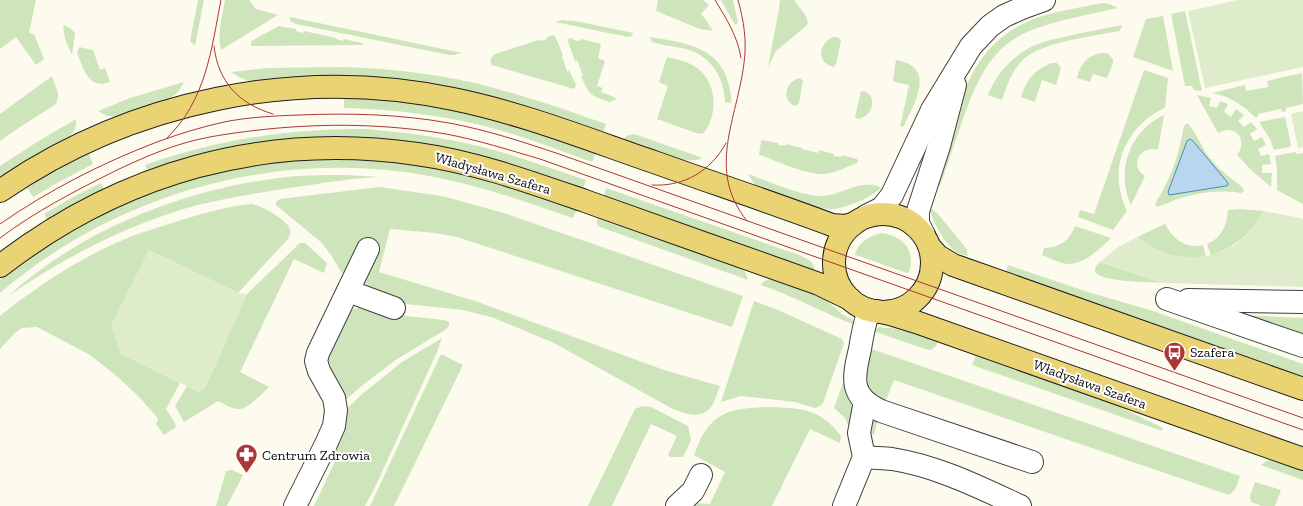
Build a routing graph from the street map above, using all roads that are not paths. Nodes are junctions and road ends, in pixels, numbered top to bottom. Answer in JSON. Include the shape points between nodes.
{"nodes":[{"id":1,"x":1044,"y":0,"type":"edge"},
{"id":2,"x":960,"y":62,"type":"junction"},
{"id":3,"x":0,"y":191,"type":"edge"},
{"id":4,"x":859,"y":220,"type":"junction"},
{"id":5,"x":927,"y":240,"type":"junction"},
{"id":6,"x":368,"y":249,"type":"dead end"},
{"id":7,"x":0,"y":266,"type":"edge"},
{"id":8,"x":348,"y":291,"type":"junction"},
{"id":9,"x":850,"y":299,"type":"junction"},
{"id":10,"x":1303,"y":302,"type":"edge"},
{"id":11,"x":394,"y":308,"type":"dead end"},
{"id":12,"x":873,"y":311,"type":"junction"},
{"id":13,"x":1303,"y":346,"type":"edge"},
{"id":14,"x":1303,"y":389,"type":"edge"},
{"id":15,"x":865,"y":401,"type":"junction"},
{"id":16,"x":864,"y":457,"type":"junction"},
{"id":17,"x":1303,"y":459,"type":"edge"},
{"id":18,"x":1032,"y":462,"type":"dead end"},
{"id":19,"x":701,"y":476,"type":"dead end"},
{"id":20,"x":295,"y":506,"type":"edge"},
{"id":21,"x":677,"y":506,"type":"edge"},
{"id":22,"x":844,"y":506,"type":"edge"},
{"id":23,"x":1020,"y":506,"type":"edge"}],
"edges":[{"from":1,"to":2,"type":"street","via":[[997,21],[982,33]]},
{"from":2,"to":4,"type":"street","via":[[932,110],[892,196],[882,208]]},
{"from":2,"to":5,"type":"street","via":[[940,142],[918,211],[918,223]]},
{"from":3,"to":4,"type":"main road","via":[[75,147],[172,110],[226,97],[269,91],[363,88],[434,95],[496,109],[832,225],[845,226]]},
{"from":4,"to":5,"type":"main road","via":[[884,213],[895,215],[912,222]]},
{"from":4,"to":9,"type":"main road","via":[[846,229],[835,252],[835,274],[839,285]]},
{"from":5,"to":12,"type":"main road","via":[[932,257],[932,269],[921,294],[900,309],[888,312]]},
{"from":5,"to":14,"type":"main road","via":[[938,256],[953,265]]},
{"from":6,"to":8,"type":"street"},
{"from":7,"to":9,"type":"main road","name":"Władysława Szafera","via":[[78,214],[123,192],[160,178],[246,155],[298,149],[353,148],[426,155],[508,175],[819,284]]},
{"from":8,"to":11,"type":"street"},
{"from":8,"to":20,"type":"street","via":[[316,360],[334,398],[334,426]]},
{"from":9,"to":12,"type":"main road","via":[[859,306]]},
{"from":10,"to":13,"type":"street","via":[[1167,299]]},
{"from":12,"to":15,"type":"street","via":[[865,324],[854,375],[855,384]]},
{"from":12,"to":17,"type":"main road","name":"Władysława Szafera","via":[[916,322]]},
{"from":15,"to":16,"type":"street","via":[[859,433]]},
{"from":15,"to":18,"type":"street","via":[[882,411]]},
{"from":16,"to":22,"type":"street"},
{"from":16,"to":23,"type":"street","via":[[892,459],[921,466],[961,479]]},
{"from":19,"to":21,"type":"street","via":[[693,491]]}]}
